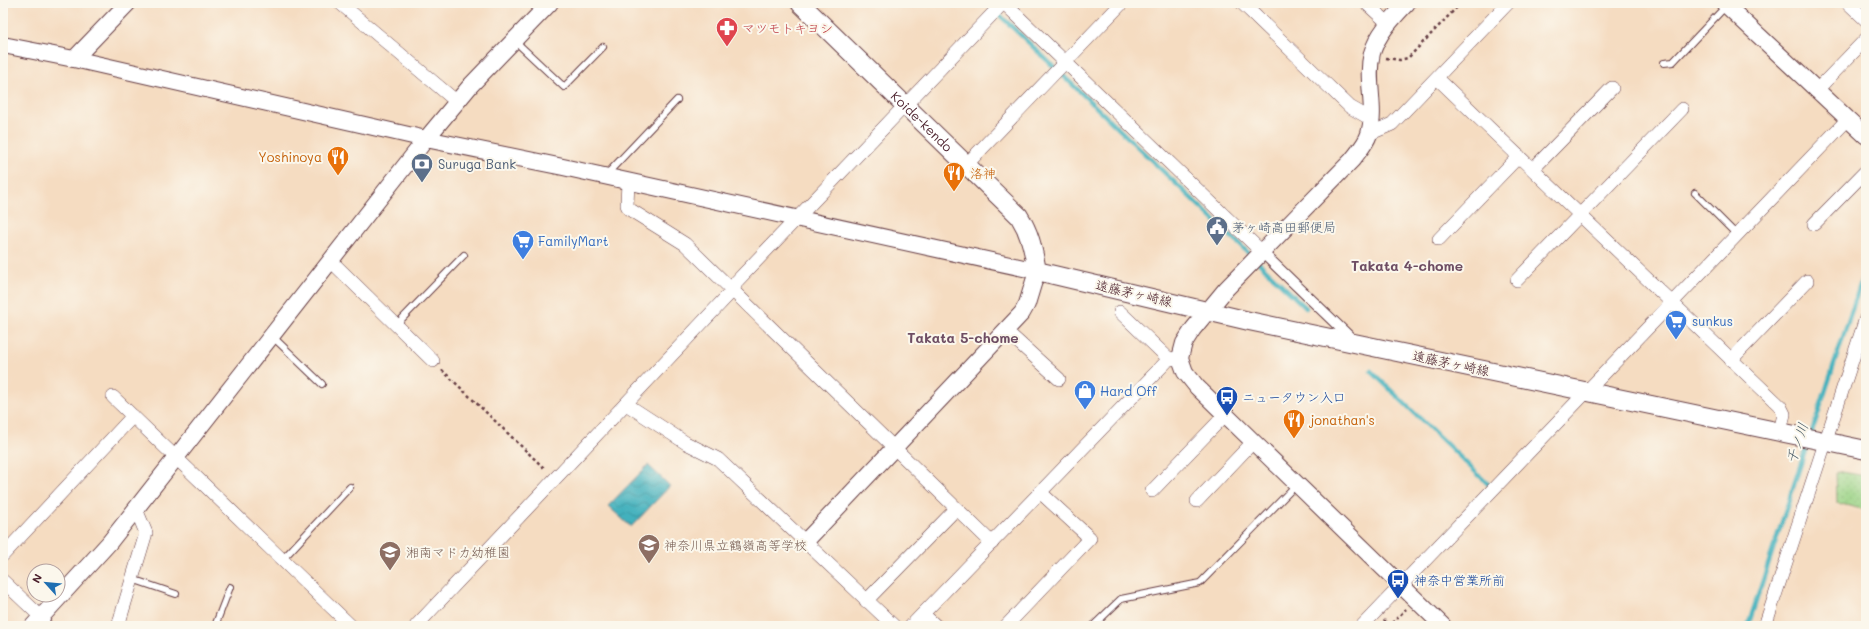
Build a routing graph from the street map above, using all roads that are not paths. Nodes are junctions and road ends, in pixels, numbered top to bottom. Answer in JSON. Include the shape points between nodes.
{"nodes":[{"id":1,"x":128,"y":3,"type":"edge"},
{"id":2,"x":340,"y":3,"type":"edge"},
{"id":3,"x":550,"y":3,"type":"edge"},
{"id":4,"x":800,"y":3,"type":"edge"},
{"id":5,"x":1122,"y":3,"type":"edge"},
{"id":6,"x":1242,"y":3,"type":"edge"},
{"id":7,"x":1366,"y":3,"type":"edge"},
{"id":8,"x":1407,"y":3,"type":"edge"},
{"id":9,"x":1508,"y":3,"type":"edge"},
{"id":10,"x":1848,"y":3,"type":"edge"},
{"id":11,"x":1726,"y":4,"type":"edge"},
{"id":12,"x":1000,"y":6,"type":"edge"},
{"id":13,"x":1866,"y":20,"type":"edge"},
{"id":14,"x":1388,"y":23,"type":"junction"},
{"id":15,"x":1866,"y":39,"type":"edge"},
{"id":16,"x":514,"y":40,"type":"junction"},
{"id":17,"x":3,"y":45,"type":"edge"},
{"id":18,"x":603,"y":47,"type":"dead end"},
{"id":19,"x":74,"y":59,"type":"junction"},
{"id":20,"x":1664,"y":63,"type":"dead end"},
{"id":21,"x":1061,"y":67,"type":"junction"},
{"id":22,"x":1437,"y":78,"type":"junction"},
{"id":23,"x":1612,"y":88,"type":"dead end"},
{"id":24,"x":1816,"y":91,"type":"junction"},
{"id":25,"x":677,"y":100,"type":"dead end"},
{"id":26,"x":457,"y":102,"type":"junction"},
{"id":27,"x":906,"y":106,"type":"junction"},
{"id":28,"x":1682,"y":109,"type":"dead end"},
{"id":29,"x":1847,"y":120,"type":"junction"},
{"id":30,"x":1370,"y":126,"type":"junction"},
{"id":31,"x":1866,"y":136,"type":"edge"},
{"id":32,"x":426,"y":139,"type":"junction"},
{"id":33,"x":1519,"y":156,"type":"junction"},
{"id":34,"x":966,"y":165,"type":"junction"},
{"id":35,"x":1533,"y":169,"type":"junction"},
{"id":36,"x":1866,"y":170,"type":"edge"},
{"id":37,"x":605,"y":177,"type":"junction"},
{"id":38,"x":628,"y":182,"type":"junction"},
{"id":39,"x":1695,"y":193,"type":"dead end"},
{"id":40,"x":1580,"y":215,"type":"junction"},
{"id":41,"x":797,"y":218,"type":"junction"},
{"id":42,"x":1814,"y":224,"type":"dead end"},
{"id":43,"x":1737,"y":234,"type":"junction"},
{"id":44,"x":1439,"y":239,"type":"dead end"},
{"id":45,"x":464,"y":256,"type":"dead end"},
{"id":46,"x":1260,"y":256,"type":"junction"},
{"id":47,"x":331,"y":262,"type":"junction"},
{"id":48,"x":1037,"y":271,"type":"junction"},
{"id":49,"x":1517,"y":280,"type":"dead end"},
{"id":50,"x":1807,"y":281,"type":"dead end"},
{"id":51,"x":733,"y":290,"type":"junction"},
{"id":52,"x":1672,"y":303,"type":"junction"},
{"id":53,"x":1207,"y":310,"type":"junction"},
{"id":54,"x":1120,"y":312,"type":"dead end"},
{"id":55,"x":1866,"y":318,"type":"edge"},
{"id":56,"x":396,"y":325,"type":"junction"},
{"id":57,"x":1006,"y":331,"type":"junction"},
{"id":58,"x":272,"y":336,"type":"junction"},
{"id":59,"x":1355,"y":342,"type":"junction"},
{"id":60,"x":1174,"y":359,"type":"junction"},
{"id":61,"x":1731,"y":360,"type":"junction"},
{"id":62,"x":433,"y":361,"type":"road end"},
{"id":63,"x":1059,"y":379,"type":"dead end"},
{"id":64,"x":322,"y":384,"type":"dead end"},
{"id":65,"x":1587,"y":393,"type":"junction"},
{"id":66,"x":113,"y":397,"type":"dead end"},
{"id":67,"x":626,"y":404,"type":"junction"},
{"id":68,"x":1225,"y":415,"type":"junction"},
{"id":69,"x":133,"y":416,"type":"junction"},
{"id":70,"x":1786,"y":433,"type":"junction"},
{"id":71,"x":1822,"y":440,"type":"junction"},
{"id":72,"x":1253,"y":442,"type":"junction"},
{"id":73,"x":894,"y":448,"type":"junction"},
{"id":74,"x":1866,"y":450,"type":"edge"},
{"id":75,"x":176,"y":458,"type":"junction"},
{"id":76,"x":1297,"y":484,"type":"junction"},
{"id":77,"x":350,"y":487,"type":"dead end"},
{"id":78,"x":1152,"y":491,"type":"dead end"},
{"id":79,"x":1040,"y":492,"type":"junction"},
{"id":80,"x":1197,"y":502,"type":"dead end"},
{"id":81,"x":136,"y":509,"type":"junction"},
{"id":82,"x":952,"y":513,"type":"dead end"},
{"id":83,"x":805,"y":542,"type":"junction"},
{"id":84,"x":992,"y":543,"type":"junction"},
{"id":85,"x":3,"y":555,"type":"edge"},
{"id":86,"x":282,"y":560,"type":"junction"},
{"id":87,"x":132,"y":579,"type":"junction"},
{"id":88,"x":3,"y":581,"type":"edge"},
{"id":89,"x":1401,"y":586,"type":"junction"},
{"id":90,"x":230,"y":587,"type":"dead end"},
{"id":91,"x":176,"y":594,"type":"dead end"},
{"id":92,"x":866,"y":601,"type":"junction"},
{"id":93,"x":924,"y":614,"type":"junction"},
{"id":94,"x":42,"y":623,"type":"edge"},
{"id":95,"x":118,"y":626,"type":"edge"},
{"id":96,"x":215,"y":626,"type":"edge"},
{"id":97,"x":351,"y":626,"type":"edge"},
{"id":98,"x":416,"y":626,"type":"edge"},
{"id":99,"x":894,"y":626,"type":"edge"},
{"id":100,"x":912,"y":626,"type":"edge"},
{"id":101,"x":936,"y":626,"type":"edge"},
{"id":102,"x":1006,"y":626,"type":"edge"},
{"id":103,"x":1093,"y":626,"type":"edge"},
{"id":104,"x":1362,"y":626,"type":"edge"},
{"id":105,"x":1443,"y":626,"type":"edge"},
{"id":106,"x":1764,"y":626,"type":"edge"}],
"edges":[{"from":1,"to":19,"type":"street"},
{"from":2,"to":26,"type":"street"},
{"from":3,"to":16,"type":"street"},
{"from":4,"to":27,"type":"main road","name":"Koide-kendo"},
{"from":5,"to":21,"type":"street"},
{"from":6,"to":30,"type":"street"},
{"from":7,"to":14,"type":"street"},
{"from":8,"to":14,"type":"street"},
{"from":9,"to":22,"type":"street"},
{"from":10,"to":13,"type":"street"},
{"from":11,"to":20,"type":"lane","via":[[1673,62]]},
{"from":11,"to":24,"type":"street"},
{"from":12,"to":21,"type":"street"},
{"from":12,"to":27,"type":"street"},
{"from":14,"to":30,"type":"street","via":[[1372,54]]},
{"from":15,"to":24,"type":"street"},
{"from":16,"to":18,"type":"lane","via":[[564,87]]},
{"from":16,"to":26,"type":"street"},
{"from":17,"to":19,"type":"street"},
{"from":19,"to":32,"type":"street"},
{"from":21,"to":34,"type":"street"},
{"from":21,"to":46,"type":"street"},
{"from":22,"to":30,"type":"street","via":[[1392,124]]},
{"from":22,"to":33,"type":"street"},
{"from":23,"to":35,"type":"street"},
{"from":24,"to":29,"type":"street"},
{"from":25,"to":37,"type":"lane"},
{"from":26,"to":32,"type":"street"},
{"from":27,"to":34,"type":"main road","name":"Koide-kendo"},
{"from":27,"to":41,"type":"street"},
{"from":28,"to":40,"type":"street"},
{"from":29,"to":31,"type":"street"},
{"from":29,"to":43,"type":"street"},
{"from":30,"to":46,"type":"street","via":[[1363,145],[1352,160]]},
{"from":32,"to":37,"type":"street"},
{"from":32,"to":47,"type":"street"},
{"from":33,"to":35,"type":"street"},
{"from":33,"to":44,"type":"street"},
{"from":34,"to":48,"type":"main road","name":"Koide-kendo","via":[[1019,216],[1028,230]]},
{"from":35,"to":40,"type":"street"},
{"from":36,"to":42,"type":"street"},
{"from":37,"to":38,"type":"street"},
{"from":38,"to":41,"type":"street"},
{"from":38,"to":51,"type":"street","via":[[629,209],[685,244]]},
{"from":39,"to":43,"type":"lane"},
{"from":40,"to":49,"type":"street"},
{"from":40,"to":52,"type":"street"},
{"from":41,"to":48,"type":"street"},
{"from":41,"to":51,"type":"street","via":[[737,281]]},
{"from":43,"to":52,"type":"street"},
{"from":45,"to":56,"type":"lane"},
{"from":46,"to":53,"type":"street"},
{"from":46,"to":59,"type":"street"},
{"from":47,"to":56,"type":"street"},
{"from":47,"to":58,"type":"street"},
{"from":48,"to":53,"type":"main road","name":"遠藤茅ヶ崎線"},
{"from":48,"to":57,"type":"street","via":[[1027,304]]},
{"from":50,"to":61,"type":"street"},
{"from":51,"to":67,"type":"street"},
{"from":51,"to":73,"type":"street"},
{"from":52,"to":61,"type":"street"},
{"from":52,"to":65,"type":"street"},
{"from":53,"to":59,"type":"main road","name":"遠藤茅ヶ崎線"},
{"from":53,"to":60,"type":"street"},
{"from":54,"to":60,"type":"street"},
{"from":55,"to":71,"type":"street"},
{"from":56,"to":62,"type":"street"},
{"from":57,"to":63,"type":"street"},
{"from":57,"to":73,"type":"street"},
{"from":58,"to":64,"type":"lane"},
{"from":58,"to":75,"type":"street"},
{"from":59,"to":65,"type":"main road","name":"遠藤茅ヶ崎線"},
{"from":60,"to":68,"type":"street","via":[[1196,387]]},
{"from":60,"to":79,"type":"street"},
{"from":61,"to":70,"type":"street","via":[[1780,406],[1784,414]]},
{"from":65,"to":70,"type":"main road","name":"遠藤茅ヶ崎線"},
{"from":65,"to":89,"type":"street"},
{"from":66,"to":69,"type":"street"},
{"from":67,"to":83,"type":"street","via":[[686,443],[718,459]]},
{"from":67,"to":98,"type":"street"},
{"from":68,"to":72,"type":"street"},
{"from":68,"to":78,"type":"street"},
{"from":69,"to":75,"type":"street"},
{"from":69,"to":85,"type":"street"},
{"from":70,"to":71,"type":"main road","name":"遠藤茅ヶ崎線"},
{"from":71,"to":74,"type":"main road","name":"遠藤茅ヶ崎線"},
{"from":71,"to":106,"type":"street"},
{"from":72,"to":76,"type":"street"},
{"from":72,"to":80,"type":"street"},
{"from":73,"to":83,"type":"street"},
{"from":73,"to":84,"type":"street"},
{"from":75,"to":81,"type":"street"},
{"from":75,"to":86,"type":"street"},
{"from":76,"to":89,"type":"street"},
{"from":76,"to":103,"type":"lane","via":[[1200,584],[1121,599]]},
{"from":77,"to":86,"type":"lane"},
{"from":79,"to":84,"type":"street"},
{"from":79,"to":102,"type":"street","via":[[1090,538]]},
{"from":81,"to":87,"type":"street","via":[[146,532]]},
{"from":81,"to":94,"type":"street"},
{"from":82,"to":92,"type":"street"},
{"from":83,"to":92,"type":"street"},
{"from":84,"to":93,"type":"street"},
{"from":86,"to":97,"type":"street"},
{"from":87,"to":91,"type":"lane"},
{"from":87,"to":95,"type":"street"},
{"from":88,"to":94,"type":"street"},
{"from":89,"to":104,"type":"street"},
{"from":89,"to":105,"type":"street"},
{"from":90,"to":96,"type":"lane"},
{"from":92,"to":99,"type":"street"},
{"from":93,"to":100,"type":"street"},
{"from":93,"to":101,"type":"street"}]}
